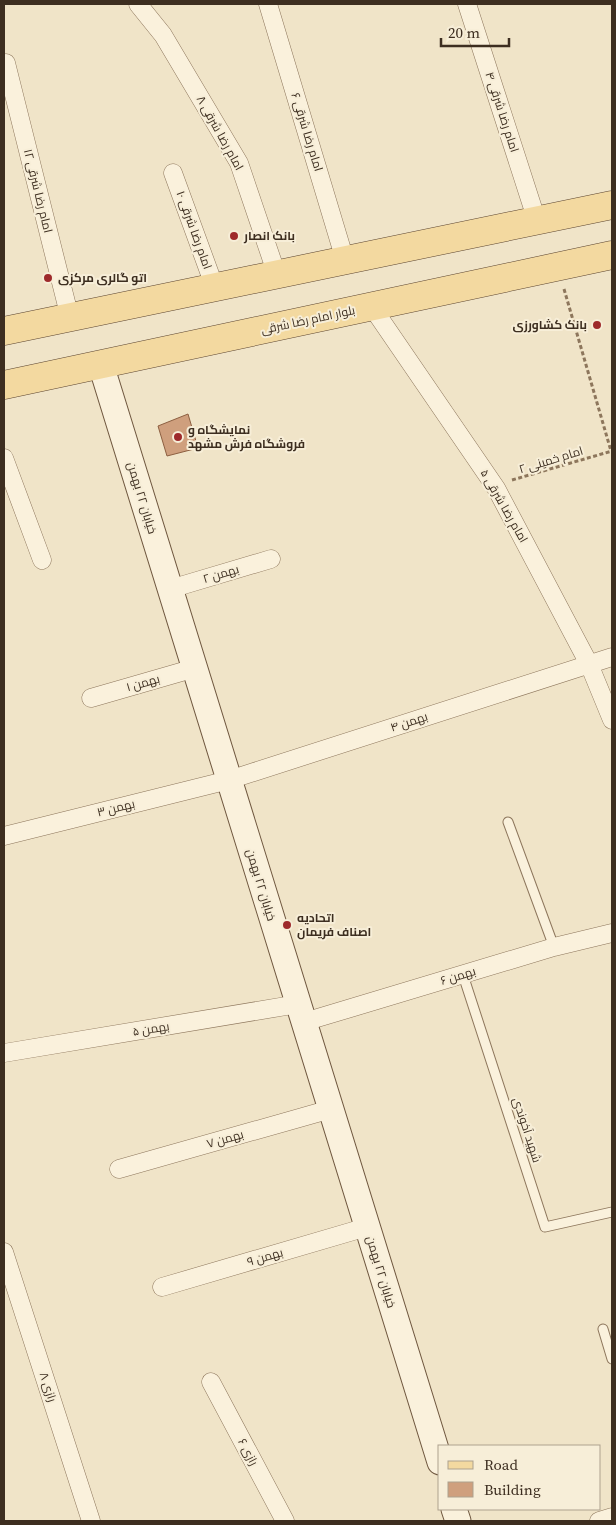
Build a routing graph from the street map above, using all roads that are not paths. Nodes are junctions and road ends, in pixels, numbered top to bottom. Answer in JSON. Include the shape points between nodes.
{"nodes":[{"id":1,"x":138,"y":4,"type":"edge"},
{"id":2,"x":268,"y":4,"type":"edge"},
{"id":3,"x":467,"y":4,"type":"edge"},
{"id":4,"x":5,"y":64,"type":"edge"},
{"id":5,"x":172,"y":173,"type":"dead end"},
{"id":6,"x":612,"y":205,"type":"edge"},
{"id":7,"x":536,"y":221,"type":"junction"},
{"id":8,"x":612,"y":255,"type":"edge"},
{"id":9,"x":345,"y":260,"type":"junction"},
{"id":10,"x":277,"y":274,"type":"junction"},
{"id":11,"x":215,"y":288,"type":"junction"},
{"id":12,"x":372,"y":307,"type":"junction"},
{"id":13,"x":70,"y":318,"type":"junction"},
{"id":14,"x":4,"y":331,"type":"edge"},
{"id":15,"x":101,"y":365,"type":"junction"},
{"id":16,"x":4,"y":385,"type":"edge"},
{"id":17,"x":4,"y":458,"type":"edge"},
{"id":18,"x":271,"y":559,"type":"dead end"},
{"id":19,"x":42,"y":560,"type":"dead end"},
{"id":20,"x":170,"y":589,"type":"junction"},
{"id":21,"x":612,"y":657,"type":"edge"},
{"id":22,"x":589,"y":664,"type":"junction"},
{"id":23,"x":195,"y":668,"type":"junction"},
{"id":24,"x":91,"y":698,"type":"dead end"},
{"id":25,"x":612,"y":720,"type":"edge"},
{"id":26,"x":229,"y":780,"type":"junction"},
{"id":27,"x":508,"y":822,"type":"dead end"},
{"id":28,"x":4,"y":836,"type":"edge"},
{"id":29,"x":612,"y":932,"type":"edge"},
{"id":30,"x":554,"y":947,"type":"junction"},
{"id":31,"x":463,"y":975,"type":"junction"},
{"id":32,"x":301,"y":1013,"type":"junction"},
{"id":33,"x":4,"y":1053,"type":"edge"},
{"id":34,"x":331,"y":1109,"type":"junction"},
{"id":35,"x":119,"y":1169,"type":"dead end"},
{"id":36,"x":612,"y":1212,"type":"edge"},
{"id":37,"x":367,"y":1226,"type":"junction"},
{"id":38,"x":4,"y":1252,"type":"edge"},
{"id":39,"x":162,"y":1287,"type":"dead end"},
{"id":40,"x":603,"y":1329,"type":"dead end"},
{"id":41,"x":612,"y":1358,"type":"edge"},
{"id":42,"x":211,"y":1382,"type":"dead end"},
{"id":43,"x":438,"y":1456,"type":"edge"},
{"id":44,"x":612,"y":1517,"type":"edge"},
{"id":45,"x":91,"y":1521,"type":"edge"},
{"id":46,"x":285,"y":1521,"type":"edge"},
{"id":47,"x":601,"y":1521,"type":"edge"}],
"edges":[{"from":1,"to":10,"type":"street","name":"امام رضا شرقی ۸","via":[[163,35],[239,163]]},
{"from":2,"to":9,"type":"street","name":"امام رضا شرقی ۶"},
{"from":3,"to":7,"type":"street","name":"امام رضا شرقی ۴"},
{"from":4,"to":13,"type":"street","name":"امام رضا شرقی ۱۲"},
{"from":5,"to":11,"type":"street","name":"امام رضا شرقی ۱۰"},
{"from":6,"to":7,"type":"main road"},
{"from":7,"to":9,"type":"main road"},
{"from":8,"to":12,"type":"main road","name":"بلوار امام رضا شرقی"},
{"from":9,"to":10,"type":"main road"},
{"from":10,"to":11,"type":"main road"},
{"from":11,"to":13,"type":"main road"},
{"from":12,"to":15,"type":"main road","name":"بلوار امام رضا شرقی"},
{"from":12,"to":22,"type":"street","name":"امام رضا شرقی ۵","via":[[496,488]]},
{"from":13,"to":14,"type":"main road"},
{"from":15,"to":16,"type":"main road","name":"بلوار امام رضا شرقی"},
{"from":15,"to":20,"type":"street","name":"خیابان ۲۲ بهمن"},
{"from":17,"to":19,"type":"street"},
{"from":18,"to":20,"type":"street","name":"بهمن ۲"},
{"from":20,"to":23,"type":"street","name":"خیابان ۲۲ بهمن"},
{"from":21,"to":22,"type":"street","name":"بهمن ۴"},
{"from":22,"to":25,"type":"street","name":"امام رضا شرقی ۵"},
{"from":22,"to":26,"type":"street","name":"بهمن ۴"},
{"from":23,"to":24,"type":"street","name":"بهمن ۱"},
{"from":23,"to":26,"type":"street","name":"خیابان ۲۲ بهمن"},
{"from":26,"to":28,"type":"street","name":"بهمن ۳"},
{"from":26,"to":32,"type":"street","name":"خیابان ۲۲ بهمن"},
{"from":27,"to":30,"type":"lane"},
{"from":29,"to":30,"type":"street","name":"بهمن ۶"},
{"from":30,"to":31,"type":"street","name":"بهمن ۶"},
{"from":31,"to":32,"type":"street","name":"بهمن ۶"},
{"from":31,"to":36,"type":"lane","name":"شهید آخوندی","via":[[545,1227]]},
{"from":32,"to":33,"type":"street","name":"بهمن ۵"},
{"from":32,"to":34,"type":"street","name":"خیابان ۲۲ بهمن"},
{"from":34,"to":35,"type":"street","name":"بهمن ۷"},
{"from":34,"to":37,"type":"street","name":"خیابان ۲۲ بهمن"},
{"from":37,"to":39,"type":"street","name":"بهمن ۹"},
{"from":37,"to":43,"type":"street","name":"خیابان ۲۲ بهمن"},
{"from":38,"to":45,"type":"street","name":"رازی ۸"},
{"from":40,"to":41,"type":"lane"},
{"from":42,"to":46,"type":"street","name":"رازی ۶"},
{"from":44,"to":47,"type":"street"}]}
